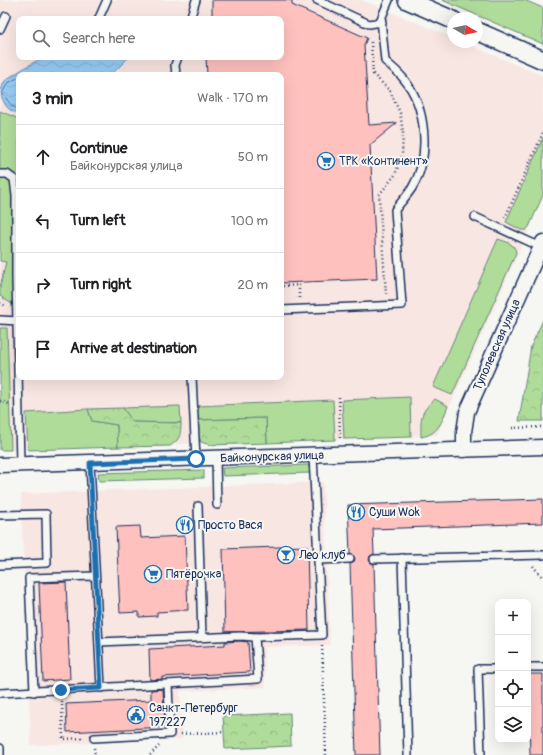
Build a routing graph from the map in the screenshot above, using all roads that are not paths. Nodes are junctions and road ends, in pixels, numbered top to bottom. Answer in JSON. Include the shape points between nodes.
{"nodes":[{"id":1,"x":107,"y":0,"type":"edge"},
{"id":2,"x":196,"y":0,"type":"edge"},
{"id":3,"x":317,"y":0,"type":"edge"},
{"id":4,"x":389,"y":0,"type":"edge"},
{"id":5,"x":407,"y":0,"type":"edge"},
{"id":6,"x":6,"y":16,"type":"dead end"},
{"id":7,"x":100,"y":16,"type":"edge"},
{"id":8,"x":191,"y":16,"type":"edge"},
{"id":9,"x":447,"y":17,"type":"edge"},
{"id":10,"x":382,"y":22,"type":"junction"},
{"id":11,"x":0,"y":29,"type":"edge"},
{"id":12,"x":483,"y":34,"type":"edge"},
{"id":13,"x":177,"y":60,"type":"edge"},
{"id":14,"x":543,"y":60,"type":"edge"},
{"id":15,"x":176,"y":72,"type":"edge"},
{"id":16,"x":0,"y":174,"type":"edge"},
{"id":17,"x":16,"y":196,"type":"edge"},
{"id":18,"x":475,"y":217,"type":"dead end"},
{"id":19,"x":542,"y":244,"type":"edge"},
{"id":20,"x":284,"y":310,"type":"edge"},
{"id":21,"x":0,"y":320,"type":"edge"},
{"id":22,"x":16,"y":321,"type":"edge"},
{"id":23,"x":19,"y":380,"type":"edge"},
{"id":24,"x":192,"y":380,"type":"edge"},
{"id":25,"x":543,"y":447,"type":"edge"},
{"id":26,"x":464,"y":450,"type":"junction"},
{"id":27,"x":314,"y":455,"type":"junction"},
{"id":28,"x":216,"y":458,"type":"junction"},
{"id":29,"x":196,"y":459,"type":"junction"},
{"id":30,"x":90,"y":463,"type":"junction"},
{"id":31,"x":20,"y":465,"type":"junction"},
{"id":32,"x":0,"y":466,"type":"edge"},
{"id":33,"x":218,"y":505,"type":"dead end"},
{"id":34,"x":198,"y":506,"type":"dead end"},
{"id":35,"x":0,"y":515,"type":"edge"},
{"id":36,"x":543,"y":555,"type":"edge"},
{"id":37,"x":402,"y":558,"type":"junction"},
{"id":38,"x":350,"y":559,"type":"dead end"},
{"id":39,"x":374,"y":559,"type":"dead end"},
{"id":40,"x":318,"y":560,"type":"junction"},
{"id":41,"x":0,"y":565,"type":"edge"},
{"id":42,"x":96,"y":576,"type":"junction"},
{"id":43,"x":202,"y":637,"type":"junction"},
{"id":44,"x":255,"y":637,"type":"junction"},
{"id":45,"x":99,"y":642,"type":"junction"},
{"id":46,"x":543,"y":667,"type":"edge"},
{"id":47,"x":531,"y":668,"type":"edge"},
{"id":48,"x":495,"y":669,"type":"edge"},
{"id":49,"x":168,"y":684,"type":"junction"},
{"id":50,"x":101,"y":688,"type":"junction"},
{"id":51,"x":34,"y":692,"type":"junction"},
{"id":52,"x":0,"y":693,"type":"edge"},
{"id":53,"x":94,"y":738,"type":"road end"},
{"id":54,"x":0,"y":748,"type":"edge"},
{"id":55,"x":0,"y":755,"type":"edge"},
{"id":56,"x":408,"y":755,"type":"edge"},
{"id":57,"x":482,"y":755,"type":"edge"}],
"edges":[{"from":1,"to":7,"type":"lane"},
{"from":2,"to":8,"type":"lane"},
{"from":3,"to":10,"type":"lane","via":[[369,24]]},
{"from":4,"to":10,"type":"lane"},
{"from":5,"to":9,"type":"street"},
{"from":6,"to":11,"type":"lane"},
{"from":10,"to":20,"type":"lane","via":[[385,61],[404,79],[418,103],[424,127],[423,161],[412,188],[395,210],[402,305]]},
{"from":12,"to":14,"type":"street"},
{"from":13,"to":15,"type":"lane"},
{"from":16,"to":17,"type":"lane","via":[[7,174],[14,179]]},
{"from":18,"to":19,"type":"lane"},
{"from":19,"to":26,"type":"street","name":"Туполевская улица","via":[[467,412]]},
{"from":21,"to":22,"type":"lane"},
{"from":23,"to":31,"type":"lane"},
{"from":24,"to":29,"type":"lane"},
{"from":25,"to":26,"type":"street","name":"Байконурская улица"},
{"from":26,"to":27,"type":"street","name":"Байконурская улица"},
{"from":27,"to":28,"type":"street","name":"Байконурская улица"},
{"from":27,"to":40,"type":"lane"},
{"from":28,"to":29,"type":"street","name":"Байконурская улица"},
{"from":28,"to":33,"type":"lane"},
{"from":29,"to":30,"type":"street","name":"Байконурская улица"},
{"from":30,"to":31,"type":"street","name":"Байконурская улица"},
{"from":30,"to":42,"type":"lane"},
{"from":31,"to":32,"type":"street","name":"Байконурская улица"},
{"from":34,"to":43,"type":"lane"},
{"from":35,"to":41,"type":"lane","via":[[46,514],[48,563]]},
{"from":36,"to":37,"type":"lane"},
{"from":37,"to":39,"type":"lane"},
{"from":37,"to":56,"type":"lane"},
{"from":38,"to":40,"type":"lane"},
{"from":40,"to":44,"type":"lane","via":[[322,635]]},
{"from":42,"to":45,"type":"lane"},
{"from":42,"to":51,"type":"lane","via":[[29,578]]},
{"from":43,"to":44,"type":"lane"},
{"from":43,"to":45,"type":"lane"},
{"from":44,"to":49,"type":"lane","via":[[258,679]]},
{"from":45,"to":50,"type":"lane"},
{"from":46,"to":47,"type":"lane"},
{"from":48,"to":57,"type":"lane","via":[[478,669]]},
{"from":49,"to":50,"type":"lane"},
{"from":49,"to":53,"type":"lane","via":[[170,734]]},
{"from":50,"to":51,"type":"lane"},
{"from":51,"to":52,"type":"lane"},
{"from":54,"to":55,"type":"lane"}]}
